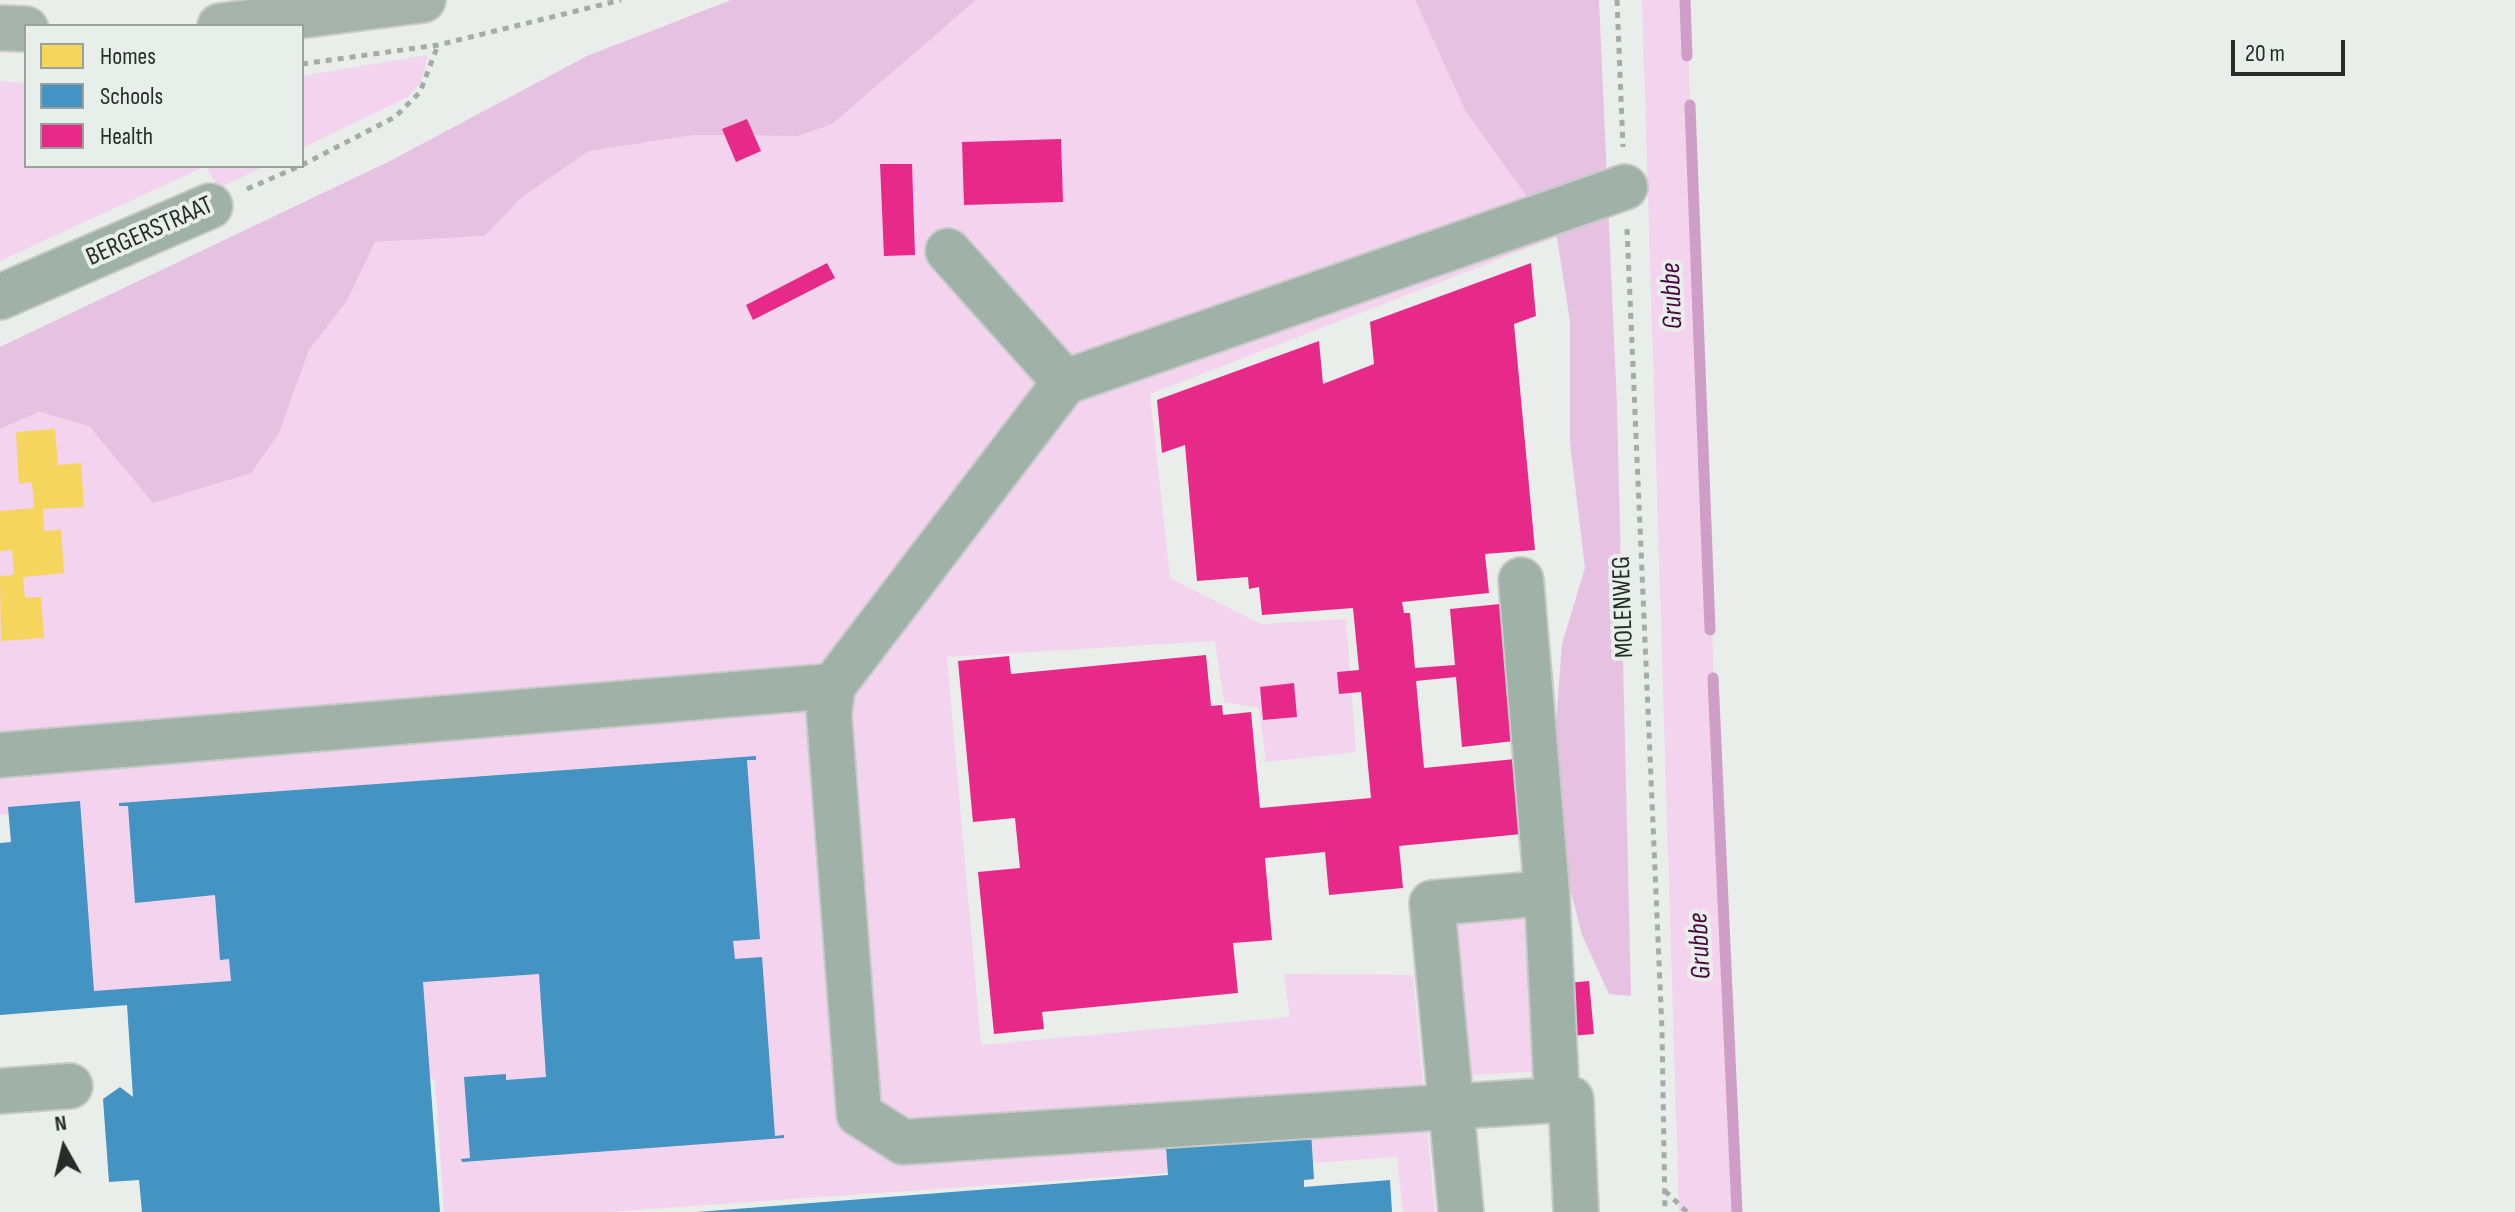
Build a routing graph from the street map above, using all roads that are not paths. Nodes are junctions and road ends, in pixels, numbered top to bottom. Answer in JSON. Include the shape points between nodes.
{"nodes":[{"id":1,"x":423,"y":0,"type":"edge"},
{"id":2,"x":236,"y":24,"type":"edge"},
{"id":3,"x":0,"y":28,"type":"edge"},
{"id":4,"x":24,"y":29,"type":"edge"},
{"id":5,"x":1625,"y":187,"type":"road end"},
{"id":6,"x":210,"y":206,"type":"road end"},
{"id":7,"x":948,"y":251,"type":"dead end"},
{"id":8,"x":0,"y":297,"type":"edge"},
{"id":9,"x":1065,"y":382,"type":"junction"},
{"id":10,"x":1521,"y":580,"type":"dead end"},
{"id":11,"x":833,"y":686,"type":"junction"},
{"id":12,"x":0,"y":755,"type":"edge"},
{"id":13,"x":1547,"y":893,"type":"junction"},
{"id":14,"x":70,"y":1086,"type":"dead end"},
{"id":15,"x":0,"y":1091,"type":"edge"},
{"id":16,"x":1557,"y":1100,"type":"junction"},
{"id":17,"x":1453,"y":1106,"type":"junction"},
{"id":18,"x":1461,"y":1212,"type":"edge"},
{"id":19,"x":1576,"y":1212,"type":"edge"}],
"edges":[{"from":1,"to":2,"type":"main road"},
{"from":3,"to":4,"type":"main road"},
{"from":5,"to":9,"type":"street"},
{"from":6,"to":8,"type":"street","name":"BERGERSTRAAT"},
{"from":7,"to":9,"type":"street"},
{"from":9,"to":11,"type":"street"},
{"from":10,"to":13,"type":"street"},
{"from":11,"to":12,"type":"street"},
{"from":11,"to":17,"type":"street","via":[[829,714],[859,1114],[903,1142]]},
{"from":13,"to":16,"type":"street"},
{"from":13,"to":17,"type":"street","via":[[1432,903]]},
{"from":14,"to":15,"type":"street"},
{"from":16,"to":17,"type":"street"},
{"from":16,"to":19,"type":"street","via":[[1571,1099]]},
{"from":17,"to":18,"type":"street"}]}
